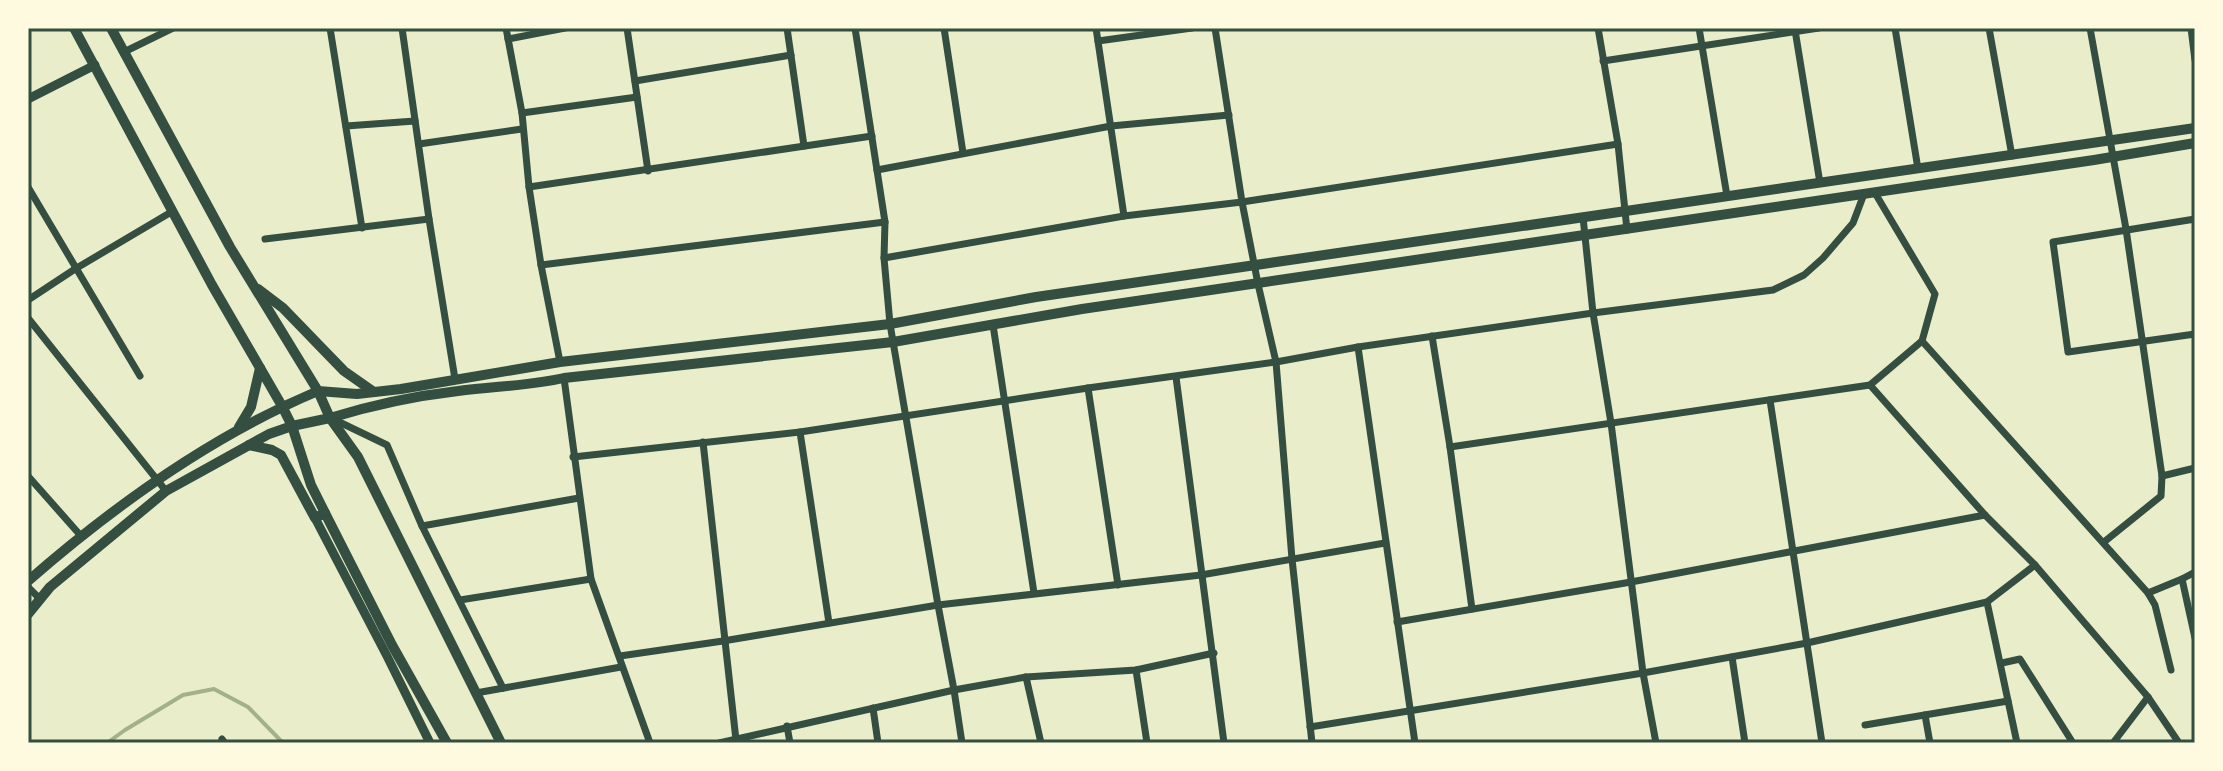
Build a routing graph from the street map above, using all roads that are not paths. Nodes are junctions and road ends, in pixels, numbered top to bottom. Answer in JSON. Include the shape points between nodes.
{"nodes":[{"id":1,"x":74,"y":28,"type":"edge"},
{"id":2,"x":111,"y":28,"type":"edge"},
{"id":3,"x":173,"y":28,"type":"edge"},
{"id":4,"x":330,"y":28,"type":"edge"},
{"id":5,"x":402,"y":28,"type":"edge"},
{"id":6,"x":506,"y":28,"type":"edge"},
{"id":7,"x":565,"y":28,"type":"edge"},
{"id":8,"x":627,"y":28,"type":"edge"},
{"id":9,"x":787,"y":28,"type":"edge"},
{"id":10,"x":855,"y":28,"type":"edge"},
{"id":11,"x":944,"y":28,"type":"edge"},
{"id":12,"x":1096,"y":28,"type":"edge"},
{"id":13,"x":1192,"y":28,"type":"edge"},
{"id":14,"x":1215,"y":28,"type":"edge"},
{"id":15,"x":1598,"y":28,"type":"edge"},
{"id":16,"x":1699,"y":28,"type":"edge"},
{"id":17,"x":1819,"y":28,"type":"edge"},
{"id":18,"x":1895,"y":28,"type":"edge"},
{"id":19,"x":1989,"y":28,"type":"edge"},
{"id":20,"x":2090,"y":28,"type":"edge"},
{"id":21,"x":2191,"y":28,"type":"edge"},
{"id":22,"x":1795,"y":30,"type":"edge"},
{"id":23,"x":508,"y":39,"type":"junction"},
{"id":24,"x":1098,"y":41,"type":"junction"},
{"id":25,"x":1701,"y":46,"type":"junction"},
{"id":26,"x":124,"y":52,"type":"junction"},
{"id":27,"x":791,"y":55,"type":"junction"},
{"id":28,"x":2195,"y":60,"type":"edge"},
{"id":29,"x":1603,"y":61,"type":"junction"},
{"id":30,"x":95,"y":65,"type":"junction"},
{"id":31,"x":635,"y":81,"type":"junction"},
{"id":32,"x":637,"y":97,"type":"junction"},
{"id":33,"x":28,"y":99,"type":"edge"},
{"id":34,"x":522,"y":113,"type":"junction"},
{"id":35,"x":1229,"y":115,"type":"junction"},
{"id":36,"x":415,"y":121,"type":"junction"},
{"id":37,"x":346,"y":126,"type":"junction"},
{"id":38,"x":1111,"y":126,"type":"junction"},
{"id":39,"x":2195,"y":128,"type":"edge"},
{"id":40,"x":522,"y":129,"type":"junction"},
{"id":41,"x":872,"y":136,"type":"junction"},
{"id":42,"x":2109,"y":141,"type":"junction"},
{"id":43,"x":2195,"y":143,"type":"edge"},
{"id":44,"x":419,"y":144,"type":"junction"},
{"id":45,"x":1618,"y":144,"type":"junction"},
{"id":46,"x":804,"y":146,"type":"junction"},
{"id":47,"x":963,"y":153,"type":"junction"},
{"id":48,"x":2012,"y":156,"type":"junction"},
{"id":49,"x":2112,"y":157,"type":"junction"},
{"id":50,"x":1918,"y":169,"type":"junction"},
{"id":51,"x":877,"y":170,"type":"junction"},
{"id":52,"x":648,"y":171,"type":"junction"},
{"id":53,"x":1820,"y":183,"type":"junction"},
{"id":54,"x":28,"y":187,"type":"edge"},
{"id":55,"x":529,"y":187,"type":"junction"},
{"id":56,"x":1870,"y":194,"type":"junction"},
{"id":57,"x":1727,"y":196,"type":"junction"},
{"id":58,"x":1242,"y":202,"type":"junction"},
{"id":59,"x":173,"y":211,"type":"junction"},
{"id":60,"x":1624,"y":211,"type":"junction"},
{"id":61,"x":1124,"y":216,"type":"junction"},
{"id":62,"x":1583,"y":217,"type":"junction"},
{"id":63,"x":429,"y":219,"type":"junction"},
{"id":64,"x":2195,"y":219,"type":"edge"},
{"id":65,"x":885,"y":222,"type":"junction"},
{"id":66,"x":362,"y":228,"type":"junction"},
{"id":67,"x":2126,"y":229,"type":"junction"},
{"id":68,"x":1627,"y":230,"type":"junction"},
{"id":69,"x":1585,"y":236,"type":"junction"},
{"id":70,"x":265,"y":239,"type":"dead end"},
{"id":71,"x":884,"y":258,"type":"junction"},
{"id":72,"x":541,"y":265,"type":"junction"},
{"id":73,"x":1255,"y":266,"type":"junction"},
{"id":74,"x":75,"y":269,"type":"junction"},
{"id":75,"x":1258,"y":284,"type":"junction"},
{"id":76,"x":253,"y":286,"type":"junction"},
{"id":77,"x":28,"y":300,"type":"edge"},
{"id":78,"x":1593,"y":313,"type":"junction"},
{"id":79,"x":28,"y":318,"type":"edge"},
{"id":80,"x":890,"y":324,"type":"junction"},
{"id":81,"x":993,"y":325,"type":"junction"},
{"id":82,"x":2195,"y":334,"type":"edge"},
{"id":83,"x":1432,"y":336,"type":"junction"},
{"id":84,"x":1922,"y":341,"type":"junction"},
{"id":85,"x":2142,"y":341,"type":"junction"},
{"id":86,"x":893,"y":342,"type":"junction"},
{"id":87,"x":1358,"y":347,"type":"junction"},
{"id":88,"x":560,"y":362,"type":"junction"},
{"id":89,"x":1276,"y":362,"type":"junction"},
{"id":90,"x":260,"y":368,"type":"junction"},
{"id":91,"x":140,"y":376,"type":"dead end"},
{"id":92,"x":1176,"y":377,"type":"junction"},
{"id":93,"x":564,"y":378,"type":"junction"},
{"id":94,"x":455,"y":379,"type":"junction"},
{"id":95,"x":1870,"y":385,"type":"junction"},
{"id":96,"x":1088,"y":388,"type":"junction"},
{"id":97,"x":318,"y":391,"type":"junction"},
{"id":98,"x":375,"y":392,"type":"junction"},
{"id":99,"x":1770,"y":400,"type":"junction"},
{"id":100,"x":1005,"y":401,"type":"junction"},
{"id":101,"x":282,"y":406,"type":"junction"},
{"id":102,"x":906,"y":416,"type":"junction"},
{"id":103,"x":330,"y":418,"type":"junction"},
{"id":104,"x":1611,"y":423,"type":"junction"},
{"id":105,"x":292,"y":426,"type":"junction"},
{"id":106,"x":235,"y":432,"type":"junction"},
{"id":107,"x":800,"y":432,"type":"junction"},
{"id":108,"x":703,"y":442,"type":"junction"},
{"id":109,"x":247,"y":445,"type":"junction"},
{"id":110,"x":1450,"y":447,"type":"junction"},
{"id":111,"x":573,"y":457,"type":"junction"},
{"id":112,"x":2195,"y":468,"type":"edge"},
{"id":113,"x":28,"y":476,"type":"edge"},
{"id":114,"x":2162,"y":476,"type":"junction"},
{"id":115,"x":158,"y":481,"type":"junction"},
{"id":116,"x":166,"y":491,"type":"junction"},
{"id":117,"x":579,"y":498,"type":"junction"},
{"id":118,"x":320,"y":515,"type":"junction"},
{"id":119,"x":1985,"y":515,"type":"junction"},
{"id":120,"x":422,"y":526,"type":"junction"},
{"id":121,"x":81,"y":536,"type":"junction"},
{"id":122,"x":2104,"y":542,"type":"junction"},
{"id":123,"x":1385,"y":543,"type":"junction"},
{"id":124,"x":1793,"y":552,"type":"junction"},
{"id":125,"x":1292,"y":559,"type":"junction"},
{"id":126,"x":2035,"y":565,"type":"junction"},
{"id":127,"x":2195,"y":572,"type":"edge"},
{"id":128,"x":1201,"y":575,"type":"junction"},
{"id":129,"x":591,"y":579,"type":"junction"},
{"id":130,"x":2182,"y":579,"type":"junction"},
{"id":131,"x":28,"y":581,"type":"edge"},
{"id":132,"x":1631,"y":582,"type":"junction"},
{"id":133,"x":1118,"y":585,"type":"junction"},
{"id":134,"x":28,"y":587,"type":"edge"},
{"id":135,"x":1034,"y":593,"type":"junction"},
{"id":136,"x":2148,"y":593,"type":"junction"},
{"id":137,"x":40,"y":599,"type":"junction"},
{"id":138,"x":460,"y":600,"type":"junction"},
{"id":139,"x":1987,"y":602,"type":"junction"},
{"id":140,"x":938,"y":605,"type":"junction"},
{"id":141,"x":1472,"y":609,"type":"junction"},
{"id":142,"x":28,"y":614,"type":"edge"},
{"id":143,"x":2193,"y":618,"type":"edge"},
{"id":144,"x":1397,"y":622,"type":"junction"},
{"id":145,"x":829,"y":623,"type":"junction"},
{"id":146,"x":2195,"y":638,"type":"edge"},
{"id":147,"x":723,"y":641,"type":"junction"},
{"id":148,"x":1807,"y":643,"type":"junction"},
{"id":149,"x":1214,"y":653,"type":"junction"},
{"id":150,"x":620,"y":656,"type":"junction"},
{"id":151,"x":1732,"y":657,"type":"junction"},
{"id":152,"x":2002,"y":663,"type":"junction"},
{"id":153,"x":621,"y":667,"type":"junction"},
{"id":154,"x":1136,"y":670,"type":"junction"},
{"id":155,"x":2171,"y":670,"type":"dead end"},
{"id":156,"x":1643,"y":673,"type":"junction"},
{"id":157,"x":1026,"y":677,"type":"junction"},
{"id":158,"x":503,"y":688,"type":"junction"},
{"id":159,"x":954,"y":690,"type":"junction"},
{"id":160,"x":476,"y":693,"type":"junction"},
{"id":161,"x":2148,"y":697,"type":"junction"},
{"id":162,"x":2008,"y":701,"type":"junction"},
{"id":163,"x":873,"y":708,"type":"junction"},
{"id":164,"x":1409,"y":711,"type":"junction"},
{"id":165,"x":1925,"y":715,"type":"junction"},
{"id":166,"x":1865,"y":725,"type":"dead end"},
{"id":167,"x":787,"y":726,"type":"junction"},
{"id":168,"x":1310,"y":727,"type":"junction"},
{"id":169,"x":736,"y":740,"type":"junction"},
{"id":170,"x":430,"y":743,"type":"edge"},
{"id":171,"x":447,"y":743,"type":"edge"},
{"id":172,"x":501,"y":743,"type":"edge"},
{"id":173,"x":650,"y":743,"type":"edge"},
{"id":174,"x":719,"y":743,"type":"edge"},
{"id":175,"x":790,"y":743,"type":"edge"},
{"id":176,"x":878,"y":743,"type":"edge"},
{"id":177,"x":962,"y":743,"type":"edge"},
{"id":178,"x":1041,"y":743,"type":"edge"},
{"id":179,"x":1147,"y":743,"type":"edge"},
{"id":180,"x":1224,"y":743,"type":"edge"},
{"id":181,"x":1312,"y":743,"type":"edge"},
{"id":182,"x":1415,"y":743,"type":"edge"},
{"id":183,"x":1656,"y":743,"type":"edge"},
{"id":184,"x":1745,"y":743,"type":"edge"},
{"id":185,"x":1822,"y":743,"type":"edge"},
{"id":186,"x":1930,"y":743,"type":"edge"},
{"id":187,"x":2017,"y":743,"type":"edge"},
{"id":188,"x":2073,"y":743,"type":"edge"},
{"id":189,"x":2113,"y":743,"type":"edge"},
{"id":190,"x":2179,"y":743,"type":"edge"}],
"edges":[{"from":1,"to":30,"type":"main road"},
{"from":2,"to":26,"type":"main road"},
{"from":3,"to":26,"type":"street"},
{"from":4,"to":37,"type":"street"},
{"from":5,"to":36,"type":"street"},
{"from":6,"to":23,"type":"street"},
{"from":7,"to":23,"type":"street"},
{"from":8,"to":31,"type":"street"},
{"from":9,"to":27,"type":"street"},
{"from":10,"to":41,"type":"street"},
{"from":11,"to":47,"type":"street"},
{"from":12,"to":24,"type":"street"},
{"from":13,"to":24,"type":"street"},
{"from":14,"to":35,"type":"street"},
{"from":15,"to":29,"type":"street"},
{"from":16,"to":25,"type":"street"},
{"from":17,"to":22,"type":"street"},
{"from":18,"to":50,"type":"street"},
{"from":19,"to":48,"type":"street"},
{"from":20,"to":42,"type":"street"},
{"from":21,"to":28,"type":"street"},
{"from":22,"to":25,"type":"street"},
{"from":22,"to":53,"type":"street"},
{"from":23,"to":34,"type":"street"},
{"from":24,"to":38,"type":"street"},
{"from":25,"to":29,"type":"street"},
{"from":25,"to":57,"type":"street"},
{"from":26,"to":76,"type":"main road"},
{"from":27,"to":31,"type":"street"},
{"from":27,"to":46,"type":"street"},
{"from":29,"to":45,"type":"street"},
{"from":30,"to":33,"type":"street"},
{"from":30,"to":59,"type":"main road"},
{"from":31,"to":32,"type":"street"},
{"from":32,"to":34,"type":"street"},
{"from":32,"to":52,"type":"street"},
{"from":34,"to":40,"type":"street"},
{"from":35,"to":38,"type":"street"},
{"from":35,"to":58,"type":"street"},
{"from":36,"to":37,"type":"street"},
{"from":36,"to":44,"type":"street"},
{"from":37,"to":66,"type":"street"},
{"from":38,"to":47,"type":"street"},
{"from":38,"to":61,"type":"street"},
{"from":39,"to":42,"type":"main road"},
{"from":40,"to":44,"type":"street"},
{"from":40,"to":55,"type":"street"},
{"from":41,"to":46,"type":"street"},
{"from":41,"to":51,"type":"street"},
{"from":42,"to":48,"type":"main road"},
{"from":42,"to":49,"type":"street"},
{"from":43,"to":49,"type":"main road"},
{"from":44,"to":63,"type":"street"},
{"from":45,"to":58,"type":"street"},
{"from":45,"to":60,"type":"street"},
{"from":46,"to":52,"type":"street"},
{"from":47,"to":51,"type":"street"},
{"from":48,"to":50,"type":"main road"},
{"from":49,"to":56,"type":"main road"},
{"from":49,"to":67,"type":"street"},
{"from":50,"to":53,"type":"main road"},
{"from":51,"to":65,"type":"street"},
{"from":52,"to":55,"type":"street"},
{"from":53,"to":57,"type":"main road"},
{"from":54,"to":74,"type":"street"},
{"from":55,"to":72,"type":"street"},
{"from":56,"to":68,"type":"main road"},
{"from":56,"to":78,"type":"street","via":[[1833,247],[1791,283],[1773,290]]},
{"from":56,"to":84,"type":"street","via":[[1935,294]]},
{"from":57,"to":60,"type":"main road"},
{"from":58,"to":61,"type":"street"},
{"from":58,"to":73,"type":"street"},
{"from":59,"to":74,"type":"street"},
{"from":59,"to":90,"type":"main road"},
{"from":60,"to":62,"type":"main road"},
{"from":60,"to":68,"type":"street"},
{"from":61,"to":71,"type":"street"},
{"from":62,"to":69,"type":"street"},
{"from":62,"to":73,"type":"main road"},
{"from":63,"to":66,"type":"street"},
{"from":63,"to":94,"type":"street"},
{"from":64,"to":67,"type":"street"},
{"from":65,"to":71,"type":"street"},
{"from":65,"to":72,"type":"street"},
{"from":66,"to":70,"type":"street"},
{"from":67,"to":85,"type":"street"},
{"from":67,"to":85,"type":"street","via":[[2053,242],[2068,352]]},
{"from":68,"to":69,"type":"main road"},
{"from":69,"to":75,"type":"main road"},
{"from":69,"to":78,"type":"street"},
{"from":71,"to":80,"type":"street"},
{"from":72,"to":88,"type":"street"},
{"from":73,"to":75,"type":"street"},
{"from":73,"to":80,"type":"main road"},
{"from":74,"to":77,"type":"street"},
{"from":74,"to":91,"type":"street"},
{"from":75,"to":81,"type":"main road"},
{"from":75,"to":89,"type":"street"},
{"from":76,"to":97,"type":"main road"},
{"from":76,"to":98,"type":"main road","via":[[283,308],[344,371]]},
{"from":78,"to":83,"type":"street"},
{"from":78,"to":104,"type":"street"},
{"from":79,"to":115,"type":"street"},
{"from":80,"to":86,"type":"street"},
{"from":80,"to":88,"type":"main road"},
{"from":81,"to":86,"type":"main road"},
{"from":81,"to":100,"type":"street"},
{"from":82,"to":85,"type":"street"},
{"from":83,"to":87,"type":"street"},
{"from":83,"to":110,"type":"street"},
{"from":84,"to":95,"type":"street"},
{"from":84,"to":122,"type":"street"},
{"from":85,"to":114,"type":"street"},
{"from":86,"to":93,"type":"main road"},
{"from":86,"to":102,"type":"street"},
{"from":87,"to":89,"type":"street"},
{"from":87,"to":123,"type":"street"},
{"from":88,"to":94,"type":"main road"},
{"from":89,"to":92,"type":"street"},
{"from":89,"to":125,"type":"street"},
{"from":90,"to":101,"type":"main road"},
{"from":90,"to":106,"type":"main road","via":[[249,413]]},
{"from":92,"to":96,"type":"street"},
{"from":92,"to":128,"type":"street"},
{"from":93,"to":103,"type":"main road","via":[[458,391]]},
{"from":93,"to":111,"type":"street"},
{"from":94,"to":98,"type":"main road"},
{"from":95,"to":99,"type":"street"},
{"from":95,"to":119,"type":"street"},
{"from":96,"to":100,"type":"street"},
{"from":96,"to":133,"type":"street"},
{"from":97,"to":98,"type":"main road"},
{"from":97,"to":101,"type":"main road"},
{"from":97,"to":103,"type":"main road"},
{"from":99,"to":104,"type":"street"},
{"from":99,"to":124,"type":"street"},
{"from":100,"to":102,"type":"street"},
{"from":100,"to":135,"type":"street"},
{"from":101,"to":105,"type":"main road"},
{"from":101,"to":106,"type":"main road"},
{"from":102,"to":107,"type":"street"},
{"from":102,"to":140,"type":"street"},
{"from":103,"to":105,"type":"main road"},
{"from":103,"to":120,"type":"street","via":[[387,445]]},
{"from":103,"to":160,"type":"main road","via":[[358,457]]},
{"from":104,"to":110,"type":"street"},
{"from":104,"to":132,"type":"street"},
{"from":105,"to":109,"type":"main road"},
{"from":105,"to":118,"type":"main road"},
{"from":106,"to":115,"type":"main road"},
{"from":107,"to":108,"type":"street"},
{"from":107,"to":145,"type":"street"},
{"from":108,"to":111,"type":"street"},
{"from":108,"to":147,"type":"street"},
{"from":109,"to":116,"type":"main road"},
{"from":109,"to":118,"type":"main road","via":[[281,455]]},
{"from":110,"to":141,"type":"street"},
{"from":111,"to":117,"type":"street"},
{"from":112,"to":114,"type":"street"},
{"from":113,"to":121,"type":"street"},
{"from":114,"to":122,"type":"street","via":[[2161,496]]},
{"from":115,"to":116,"type":"street"},
{"from":115,"to":121,"type":"main road"},
{"from":116,"to":137,"type":"main road"},
{"from":117,"to":120,"type":"street"},
{"from":117,"to":129,"type":"street"},
{"from":118,"to":170,"type":"street"},
{"from":118,"to":171,"type":"main road"},
{"from":119,"to":124,"type":"street"},
{"from":119,"to":126,"type":"street"},
{"from":120,"to":138,"type":"street"},
{"from":121,"to":131,"type":"main road"},
{"from":122,"to":136,"type":"street"},
{"from":123,"to":125,"type":"street"},
{"from":123,"to":144,"type":"street"},
{"from":124,"to":132,"type":"street"},
{"from":124,"to":148,"type":"street"},
{"from":125,"to":128,"type":"street"},
{"from":125,"to":168,"type":"street"},
{"from":126,"to":139,"type":"street"},
{"from":126,"to":161,"type":"street"},
{"from":127,"to":130,"type":"street"},
{"from":128,"to":133,"type":"street"},
{"from":128,"to":149,"type":"street"},
{"from":129,"to":138,"type":"street"},
{"from":129,"to":150,"type":"street"},
{"from":130,"to":136,"type":"street"},
{"from":130,"to":143,"type":"street"},
{"from":132,"to":141,"type":"street"},
{"from":132,"to":156,"type":"street"},
{"from":133,"to":135,"type":"street"},
{"from":134,"to":137,"type":"street"},
{"from":135,"to":140,"type":"street"},
{"from":136,"to":155,"type":"street"},
{"from":137,"to":142,"type":"main road"},
{"from":138,"to":158,"type":"street"},
{"from":139,"to":148,"type":"street"},
{"from":139,"to":152,"type":"street"},
{"from":140,"to":145,"type":"street"},
{"from":140,"to":159,"type":"street"},
{"from":141,"to":144,"type":"street"},
{"from":143,"to":146,"type":"street"},
{"from":144,"to":164,"type":"street"},
{"from":145,"to":147,"type":"street"},
{"from":147,"to":150,"type":"street"},
{"from":147,"to":169,"type":"street"},
{"from":148,"to":151,"type":"street"},
{"from":148,"to":185,"type":"street"},
{"from":149,"to":154,"type":"street"},
{"from":149,"to":180,"type":"street"},
{"from":150,"to":153,"type":"street"},
{"from":151,"to":156,"type":"street"},
{"from":151,"to":184,"type":"street"},
{"from":152,"to":162,"type":"street"},
{"from":152,"to":188,"type":"street","via":[[2020,659]]},
{"from":153,"to":158,"type":"street"},
{"from":153,"to":173,"type":"street"},
{"from":154,"to":157,"type":"street"},
{"from":154,"to":179,"type":"street"},
{"from":156,"to":164,"type":"street"},
{"from":156,"to":183,"type":"street"},
{"from":157,"to":159,"type":"street"},
{"from":157,"to":178,"type":"street"},
{"from":158,"to":160,"type":"street"},
{"from":159,"to":163,"type":"street"},
{"from":159,"to":177,"type":"street"},
{"from":160,"to":172,"type":"main road"},
{"from":161,"to":189,"type":"street"},
{"from":161,"to":190,"type":"street"},
{"from":162,"to":165,"type":"street"},
{"from":162,"to":187,"type":"street"},
{"from":163,"to":167,"type":"street"},
{"from":163,"to":176,"type":"street"},
{"from":164,"to":168,"type":"street"},
{"from":164,"to":182,"type":"street"},
{"from":165,"to":166,"type":"street"},
{"from":165,"to":186,"type":"street"},
{"from":167,"to":169,"type":"street"},
{"from":167,"to":175,"type":"street"},
{"from":168,"to":181,"type":"street"},
{"from":169,"to":174,"type":"street"}]}
